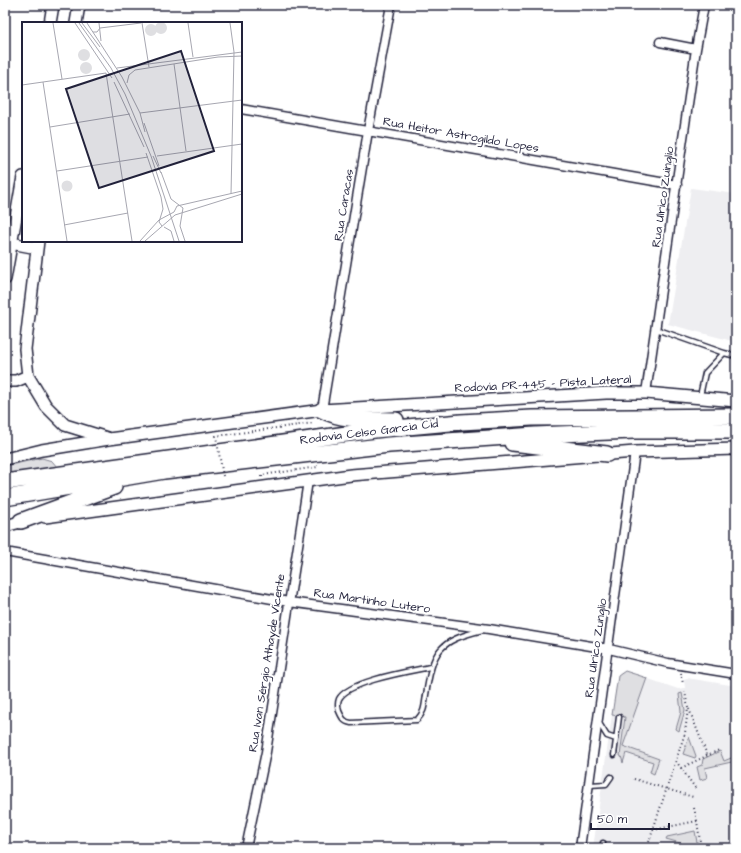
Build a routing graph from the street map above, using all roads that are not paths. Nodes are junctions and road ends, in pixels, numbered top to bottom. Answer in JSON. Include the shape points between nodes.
{"nodes":[{"id":1,"x":53,"y":5,"type":"edge"},
{"id":2,"x":79,"y":5,"type":"edge"},
{"id":3,"x":392,"y":5,"type":"edge"},
{"id":4,"x":704,"y":5,"type":"edge"},
{"id":5,"x":50,"y":22,"type":"edge"},
{"id":6,"x":76,"y":22,"type":"edge"},
{"id":7,"x":660,"y":42,"type":"dead end"},
{"id":8,"x":696,"y":49,"type":"junction"},
{"id":9,"x":242,"y":109,"type":"edge"},
{"id":10,"x":368,"y":131,"type":"junction"},
{"id":11,"x":22,"y":181,"type":"edge"},
{"id":12,"x":677,"y":185,"type":"junction"},
{"id":13,"x":8,"y":243,"type":"edge"},
{"id":14,"x":37,"y":244,"type":"edge"},
{"id":15,"x":5,"y":279,"type":"edge"},
{"id":16,"x":656,"y":329,"type":"junction"},
{"id":17,"x":724,"y":353,"type":"junction"},
{"id":18,"x":736,"y":356,"type":"edge"},
{"id":19,"x":28,"y":376,"type":"junction"},
{"id":20,"x":5,"y":381,"type":"edge"},
{"id":21,"x":646,"y":393,"type":"junction"},
{"id":22,"x":700,"y":396,"type":"junction"},
{"id":23,"x":736,"y":401,"type":"edge"},
{"id":24,"x":736,"y":406,"type":"edge"},
{"id":25,"x":322,"y":410,"type":"junction"},
{"id":26,"x":736,"y":416,"type":"edge"},
{"id":27,"x":644,"y":417,"type":"junction"},
{"id":28,"x":461,"y":422,"type":"junction"},
{"id":29,"x":736,"y":432,"type":"edge"},
{"id":30,"x":471,"y":438,"type":"junction"},
{"id":31,"x":109,"y":439,"type":"junction"},
{"id":32,"x":736,"y":449,"type":"edge"},
{"id":33,"x":635,"y":452,"type":"junction"},
{"id":34,"x":607,"y":454,"type":"junction"},
{"id":35,"x":5,"y":459,"type":"edge"},
{"id":36,"x":164,"y":471,"type":"junction"},
{"id":37,"x":308,"y":481,"type":"junction"},
{"id":38,"x":5,"y":482,"type":"edge"},
{"id":39,"x":5,"y":498,"type":"edge"},
{"id":40,"x":21,"y":521,"type":"junction"},
{"id":41,"x":5,"y":526,"type":"edge"},
{"id":42,"x":5,"y":552,"type":"edge"},
{"id":43,"x":289,"y":602,"type":"junction"},
{"id":44,"x":489,"y":629,"type":"junction"},
{"id":45,"x":608,"y":649,"type":"junction"},
{"id":46,"x":430,"y":667,"type":"junction"},
{"id":47,"x":736,"y":674,"type":"edge"},
{"id":48,"x":618,"y":717,"type":"dead end"},
{"id":49,"x":598,"y":722,"type":"junction"},
{"id":50,"x":616,"y":739,"type":"junction"},
{"id":51,"x":614,"y":755,"type":"dead end"},
{"id":52,"x":611,"y":777,"type":"dead end"},
{"id":53,"x":590,"y":785,"type":"junction"},
{"id":54,"x":603,"y":843,"type":"dead end"},
{"id":55,"x":581,"y":846,"type":"edge"},
{"id":56,"x":246,"y":848,"type":"edge"},
{"id":57,"x":602,"y":848,"type":"edge"}],
"edges":[{"from":1,"to":5,"type":"street"},
{"from":2,"to":6,"type":"street"},
{"from":3,"to":10,"type":"street","name":"Rua Caracas"},
{"from":4,"to":8,"type":"street","name":"Rua Ulrico Zuinglio"},
{"from":7,"to":8,"type":"street"},
{"from":8,"to":12,"type":"street","name":"Rua Ulrico Zuinglio"},
{"from":9,"to":10,"type":"street","name":"Rua Heitor Astrogildo Lopes"},
{"from":10,"to":12,"type":"street","name":"Rua Heitor Astrogildo Lopes"},
{"from":10,"to":25,"type":"street","name":"Rua Caracas"},
{"from":11,"to":13,"type":"street"},
{"from":12,"to":16,"type":"street","name":"Rua Ulrico Zuinglio"},
{"from":13,"to":14,"type":"street"},
{"from":13,"to":15,"type":"street"},
{"from":14,"to":19,"type":"street","via":[[25,349]]},
{"from":16,"to":17,"type":"lane"},
{"from":16,"to":21,"type":"street","name":"Rua Ulrico Zuinglio"},
{"from":17,"to":18,"type":"lane"},
{"from":17,"to":22,"type":"lane","via":[[705,373]]},
{"from":19,"to":20,"type":"street"},
{"from":19,"to":31,"type":"street","via":[[46,406],[65,425]]},
{"from":21,"to":22,"type":"street","name":"Rodovia PR-445 - Pista Lateral"},
{"from":21,"to":25,"type":"street","name":"Rodovia PR-445 - Pista Lateral","via":[[606,393]]},
{"from":22,"to":23,"type":"street","name":"Rodovia PR-445 - Pista Lateral"},
{"from":24,"to":27,"type":"highway"},
{"from":25,"to":28,"type":"highway","via":[[344,419]]},
{"from":25,"to":31,"type":"street"},
{"from":26,"to":27,"type":"highway","name":"Rodovia Celso Garcia Cid"},
{"from":27,"to":28,"type":"highway","name":"Rodovia Celso Garcia Cid","via":[[532,418]]},
{"from":28,"to":38,"type":"highway","name":"Rodovia Celso Garcia Cid","via":[[368,431]]},
{"from":29,"to":30,"type":"highway","name":"Rodovia Celso Garcia Cid","via":[[634,431]]},
{"from":30,"to":34,"type":"highway"},
{"from":30,"to":36,"type":"highway","name":"Rodovia Celso Garcia Cid"},
{"from":31,"to":35,"type":"street"},
{"from":32,"to":33,"type":"street"},
{"from":33,"to":34,"type":"street"},
{"from":33,"to":45,"type":"street","name":"Rua Ulrico Zunglio"},
{"from":34,"to":37,"type":"street"},
{"from":36,"to":39,"type":"highway","name":"Rodovia Celso Garcia Cid"},
{"from":36,"to":40,"type":"highway","via":[[80,498]]},
{"from":37,"to":40,"type":"street"},
{"from":37,"to":43,"type":"street","name":"Rua Ivan Sérgio Athayde Vicente"},
{"from":40,"to":41,"type":"street"},
{"from":42,"to":43,"type":"street","name":"Rua Martinho Lutero"},
{"from":43,"to":44,"type":"street","name":"Rua Martinho Lutero"},
{"from":43,"to":56,"type":"street","name":"Rua Ivan Sérgio Athayde Vicente","via":[[266,752]]},
{"from":44,"to":45,"type":"street","name":"Rua Martinho Lutero"},
{"from":44,"to":46,"type":"lane","via":[[458,636],[448,642]]},
{"from":45,"to":47,"type":"street","name":"Rua Martinho Lutero","via":[[668,663]]},
{"from":45,"to":49,"type":"street","name":"Rua Ulrico Zunglio"},
{"from":46,"to":46,"type":"lane","via":[[376,678],[351,690],[339,698],[337,705],[342,718],[351,723],[416,720],[423,713]]},
{"from":48,"to":50,"type":"lane"},
{"from":49,"to":50,"type":"lane","via":[[605,734]]},
{"from":49,"to":53,"type":"street","name":"Rua Ulrico Zunglio"},
{"from":50,"to":51,"type":"lane"},
{"from":52,"to":53,"type":"lane","via":[[606,784]]},
{"from":53,"to":55,"type":"street","name":"Rua Ulrico Zunglio"},
{"from":54,"to":57,"type":"lane"}]}
